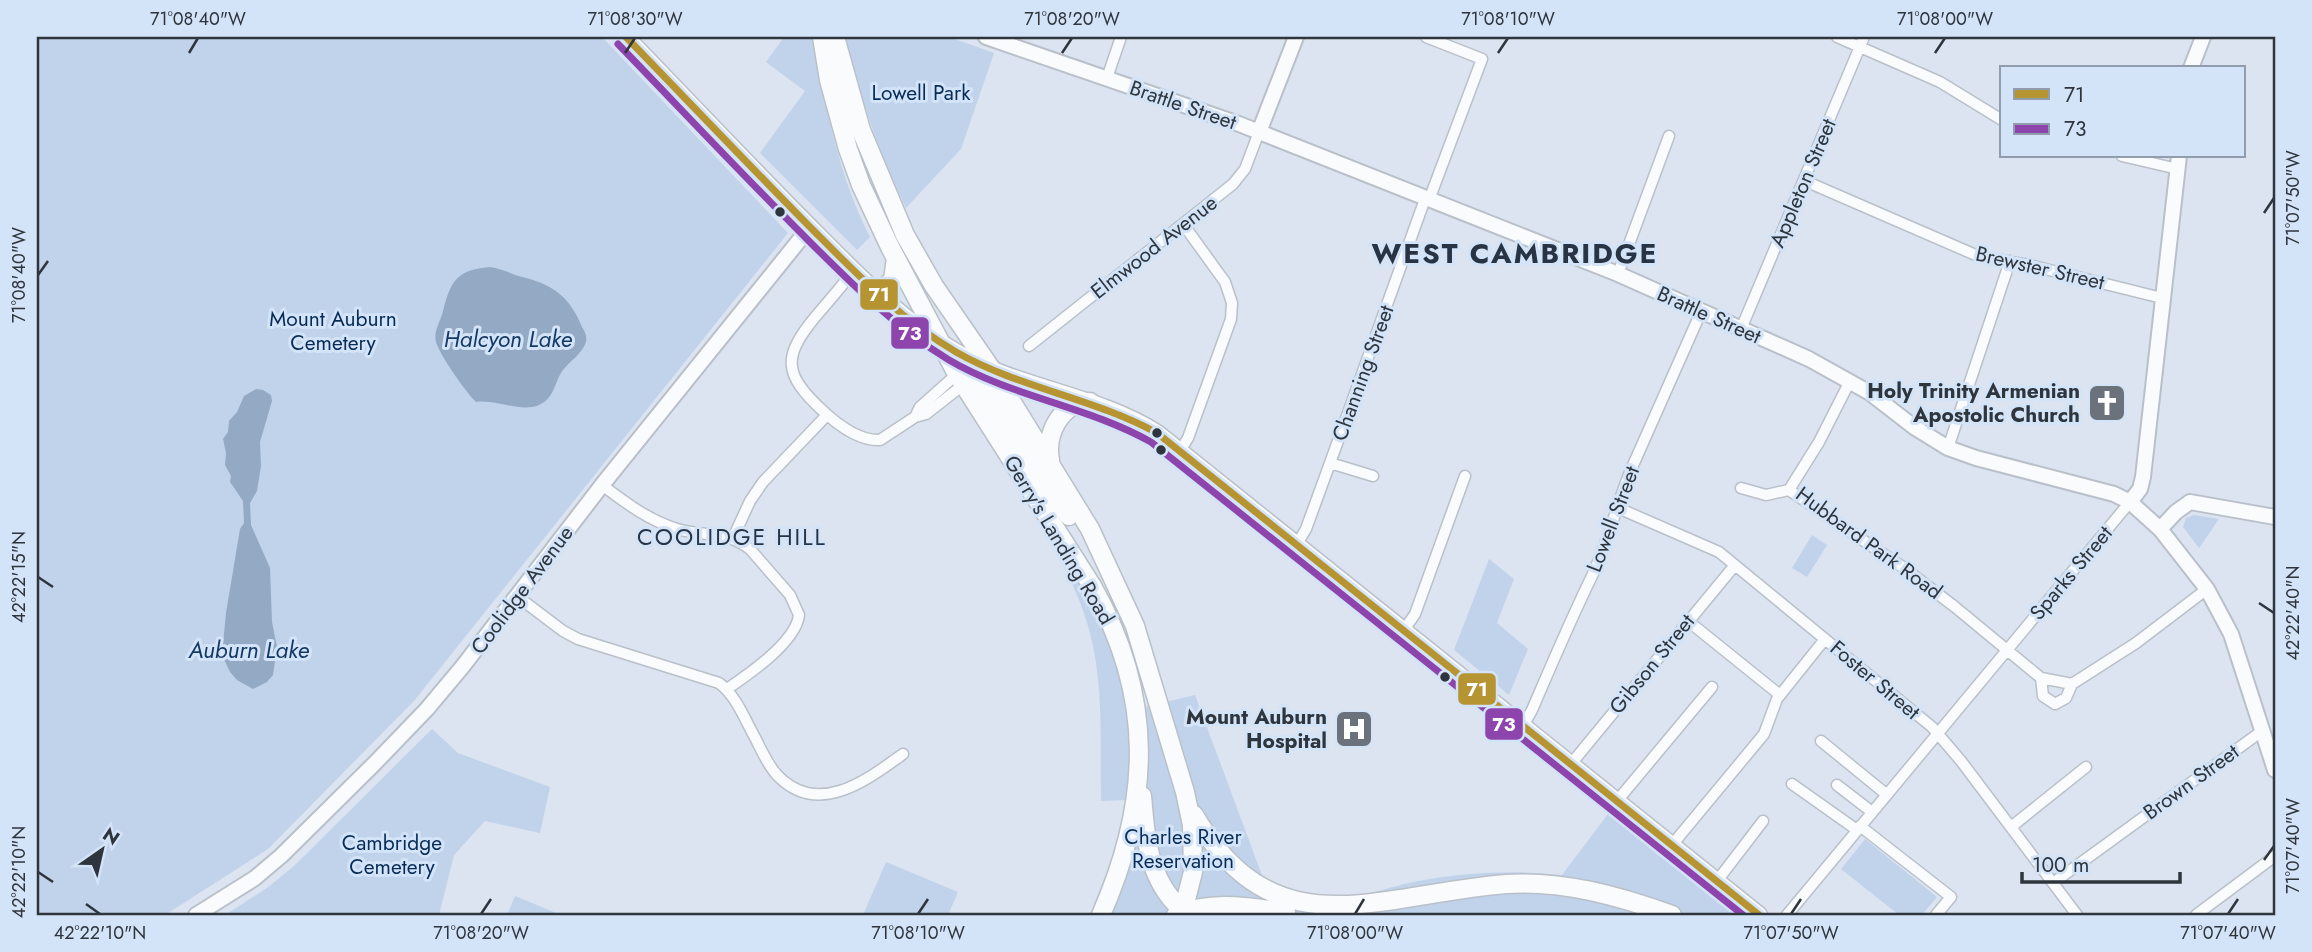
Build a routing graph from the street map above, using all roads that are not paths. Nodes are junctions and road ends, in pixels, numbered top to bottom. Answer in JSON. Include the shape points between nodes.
{"nodes":[{"id":1,"x":626,"y":37,"type":"edge"},
{"id":2,"x":822,"y":37,"type":"edge"},
{"id":3,"x":835,"y":37,"type":"edge"},
{"id":4,"x":986,"y":37,"type":"edge"},
{"id":5,"x":1121,"y":37,"type":"edge"},
{"id":6,"x":1296,"y":37,"type":"edge"},
{"id":7,"x":1426,"y":37,"type":"edge"},
{"id":8,"x":1837,"y":37,"type":"edge"},
{"id":9,"x":2203,"y":37,"type":"edge"},
{"id":10,"x":1862,"y":41,"type":"edge"},
{"id":11,"x":2192,"y":66,"type":"edge"},
{"id":12,"x":1107,"y":78,"type":"junction"},
{"id":13,"x":2000,"y":119,"type":"edge"},
{"id":14,"x":1259,"y":132,"type":"junction"},
{"id":15,"x":1669,"y":136,"type":"dead end"},
{"id":16,"x":2138,"y":158,"type":"edge"},
{"id":17,"x":2178,"y":163,"type":"edge"},
{"id":18,"x":1805,"y":181,"type":"junction"},
{"id":19,"x":1427,"y":199,"type":"junction"},
{"id":20,"x":1183,"y":224,"type":"junction"},
{"id":21,"x":810,"y":227,"type":"junction"},
{"id":22,"x":896,"y":258,"type":"junction"},
{"id":23,"x":2010,"y":261,"type":"junction"},
{"id":24,"x":854,"y":270,"type":"junction"},
{"id":25,"x":1618,"y":274,"type":"junction"},
{"id":26,"x":878,"y":293,"type":"junction"},
{"id":27,"x":2162,"y":298,"type":"junction"},
{"id":28,"x":1701,"y":312,"type":"junction"},
{"id":29,"x":1741,"y":329,"type":"junction"},
{"id":30,"x":939,"y":342,"type":"junction"},
{"id":31,"x":1029,"y":346,"type":"dead end"},
{"id":32,"x":992,"y":370,"type":"junction"},
{"id":33,"x":960,"y":380,"type":"junction"},
{"id":34,"x":1850,"y":381,"type":"junction"},
{"id":35,"x":1090,"y":402,"type":"junction"},
{"id":36,"x":827,"y":415,"type":"junction"},
{"id":37,"x":1948,"y":448,"type":"junction"},
{"id":38,"x":1180,"y":451,"type":"junction"},
{"id":39,"x":1330,"y":463,"type":"junction"},
{"id":40,"x":1052,"y":467,"type":"junction"},
{"id":41,"x":1465,"y":475,"type":"dead end"},
{"id":42,"x":1373,"y":476,"type":"dead end"},
{"id":43,"x":601,"y":485,"type":"junction"},
{"id":44,"x":1741,"y":488,"type":"dead end"},
{"id":45,"x":1789,"y":490,"type":"junction"},
{"id":46,"x":2130,"y":502,"type":"junction"},
{"id":47,"x":1618,"y":508,"type":"junction"},
{"id":48,"x":2275,"y":517,"type":"edge"},
{"id":49,"x":2160,"y":529,"type":"junction"},
{"id":50,"x":733,"y":538,"type":"junction"},
{"id":51,"x":1297,"y":544,"type":"junction"},
{"id":52,"x":1735,"y":565,"type":"junction"},
{"id":53,"x":2207,"y":589,"type":"junction"},
{"id":54,"x":518,"y":597,"type":"junction"},
{"id":55,"x":1132,"y":617,"type":"junction"},
{"id":56,"x":1688,"y":621,"type":"junction"},
{"id":57,"x":1404,"y":631,"type":"junction"},
{"id":58,"x":1825,"y":639,"type":"junction"},
{"id":59,"x":2006,"y":650,"type":"junction"},
{"id":60,"x":2041,"y":677,"type":"junction"},
{"id":61,"x":2072,"y":684,"type":"junction"},
{"id":62,"x":1712,"y":687,"type":"dead end"},
{"id":63,"x":727,"y":689,"type":"junction"},
{"id":64,"x":1780,"y":695,"type":"junction"},
{"id":65,"x":1522,"y":726,"type":"junction"},
{"id":66,"x":2262,"y":730,"type":"junction"},
{"id":67,"x":1938,"y":734,"type":"junction"},
{"id":68,"x":1822,"y":741,"type":"dead end"},
{"id":69,"x":903,"y":754,"type":"dead end"},
{"id":70,"x":1139,"y":758,"type":"junction"},
{"id":71,"x":1571,"y":764,"type":"junction"},
{"id":72,"x":2087,"y":767,"type":"dead end"},
{"id":73,"x":2275,"y":770,"type":"edge"},
{"id":74,"x":1792,"y":784,"type":"dead end"},
{"id":75,"x":1836,"y":785,"type":"dead end"},
{"id":76,"x":1185,"y":792,"type":"junction"},
{"id":77,"x":1886,"y":794,"type":"junction"},
{"id":78,"x":1617,"y":801,"type":"junction"},
{"id":79,"x":1872,"y":812,"type":"junction"},
{"id":80,"x":1763,"y":821,"type":"dead end"},
{"id":81,"x":2011,"y":827,"type":"junction"},
{"id":82,"x":1858,"y":828,"type":"junction"},
{"id":83,"x":1672,"y":845,"type":"junction"},
{"id":84,"x":2275,"y":856,"type":"edge"},
{"id":85,"x":1717,"y":881,"type":"junction"},
{"id":86,"x":2053,"y":883,"type":"junction"},
{"id":87,"x":1373,"y":909,"type":"junction"},
{"id":88,"x":1182,"y":914,"type":"edge"},
{"id":89,"x":1321,"y":914,"type":"edge"},
{"id":90,"x":196,"y":915,"type":"edge"},
{"id":91,"x":1101,"y":915,"type":"edge"},
{"id":92,"x":1355,"y":915,"type":"edge"},
{"id":93,"x":1672,"y":915,"type":"edge"},
{"id":94,"x":1759,"y":915,"type":"edge"},
{"id":95,"x":1787,"y":915,"type":"edge"},
{"id":96,"x":1936,"y":915,"type":"edge"},
{"id":97,"x":2077,"y":915,"type":"edge"},
{"id":98,"x":2196,"y":915,"type":"edge"}],
"edges":[{"from":1,"to":21,"type":"main road"},
{"from":2,"to":22,"type":"highway","name":"Gerry's Landing Road","via":[[848,149],[867,201]]},
{"from":3,"to":32,"type":"highway","name":"Gerry's Landing Road","via":[[861,130],[897,219],[934,286]]},
{"from":4,"to":12,"type":"main road","name":"Brattle Street"},
{"from":5,"to":12,"type":"street"},
{"from":6,"to":14,"type":"main road"},
{"from":7,"to":19,"type":"street","name":"Channing Street","via":[[1482,59]]},
{"from":8,"to":10,"type":"street"},
{"from":9,"to":11,"type":"main road"},
{"from":10,"to":13,"type":"street"},
{"from":10,"to":18,"type":"street","name":"Appleton Street"},
{"from":12,"to":14,"type":"main road","name":"Brattle Street"},
{"from":14,"to":19,"type":"main road","name":"Brattle Street"},
{"from":14,"to":20,"type":"street","name":"Elmwood Avenue","via":[[1240,177]]},
{"from":15,"to":25,"type":"street"},
{"from":16,"to":17,"type":"street"},
{"from":17,"to":27,"type":"main road","name":"Sparks Street"},
{"from":18,"to":23,"type":"street","name":"Brewster Street","via":[[1978,256]]},
{"from":18,"to":29,"type":"street","name":"Appleton Street"},
{"from":19,"to":25,"type":"main road","name":"Brattle Street"},
{"from":19,"to":39,"type":"street","name":"Channing Street"},
{"from":20,"to":31,"type":"street","name":"Elmwood Avenue"},
{"from":20,"to":38,"type":"street","via":[[1225,282],[1232,308]]},
{"from":21,"to":24,"type":"main road"},
{"from":21,"to":43,"type":"main road","name":"Coolidge Avenue"},
{"from":22,"to":26,"type":"highway","via":[[894,280]]},
{"from":22,"to":30,"type":"highway","name":"Gerry's Landing Road"},
{"from":23,"to":27,"type":"street","name":"Brewster Street"},
{"from":23,"to":37,"type":"street"},
{"from":24,"to":26,"type":"main road"},
{"from":24,"to":36,"type":"street","via":[[792,351],[795,375]]},
{"from":25,"to":28,"type":"main road","name":"Brattle Street"},
{"from":26,"to":30,"type":"main road"},
{"from":27,"to":46,"type":"main road","name":"Sparks Street","via":[[2143,477]]},
{"from":28,"to":29,"type":"main road","name":"Brattle Street"},
{"from":28,"to":47,"type":"street","name":"Lowell Street"},
{"from":29,"to":34,"type":"main road","name":"Brattle Street"},
{"from":30,"to":32,"type":"main road"},
{"from":30,"to":33,"type":"highway","name":"Gerry's Landing Road"},
{"from":30,"to":55,"type":"highway","via":[[985,389]]},
{"from":32,"to":35,"type":"main road"},
{"from":32,"to":40,"type":"highway","name":"Gerry's Landing Road"},
{"from":33,"to":36,"type":"street","via":[[919,407],[915,417],[886,437],[858,436]]},
{"from":33,"to":70,"type":"highway","name":"Gerry's Landing Road","via":[[1077,561],[1109,619],[1134,691]]},
{"from":34,"to":37,"type":"main road","name":"Brattle Street"},
{"from":34,"to":45,"type":"street","name":"Hubbard Park Road"},
{"from":35,"to":38,"type":"main road","via":[[1137,421]]},
{"from":35,"to":40,"type":"highway","via":[[1072,406],[1054,427],[1048,448]]},
{"from":36,"to":50,"type":"street","via":[[762,482]]},
{"from":37,"to":46,"type":"main road","name":"Brattle Street"},
{"from":38,"to":51,"type":"main road"},
{"from":39,"to":42,"type":"street"},
{"from":39,"to":51,"type":"street","name":"Channing Street"},
{"from":40,"to":55,"type":"highway","name":"Gerry's Landing Road","via":[[1100,548]]},
{"from":41,"to":57,"type":"street","via":[[1415,614]]},
{"from":43,"to":50,"type":"street","via":[[654,521]]},
{"from":43,"to":54,"type":"main road","name":"Coolidge Avenue"},
{"from":44,"to":45,"type":"street","via":[[1766,495]]},
{"from":45,"to":59,"type":"street","name":"Hubbard Park Road","via":[[1904,568]]},
{"from":46,"to":49,"type":"main road","name":"Brattle Street"},
{"from":46,"to":59,"type":"street","name":"Sparks Street"},
{"from":47,"to":52,"type":"street","name":"Foster Street","via":[[1710,547]]},
{"from":47,"to":65,"type":"street","name":"Lowell Street","via":[[1591,578]]},
{"from":48,"to":49,"type":"main road","via":[[2190,502]]},
{"from":49,"to":53,"type":"main road","name":"Brattle Street"},
{"from":50,"to":63,"type":"street","via":[[750,549],[790,594],[799,615],[791,635]]},
{"from":51,"to":57,"type":"main road"},
{"from":52,"to":56,"type":"street","name":"Gibson Street"},
{"from":52,"to":58,"type":"street","name":"Foster Street"},
{"from":53,"to":61,"type":"street"},
{"from":53,"to":66,"type":"main road","name":"Brattle Street","via":[[2231,634]]},
{"from":54,"to":63,"type":"street","via":[[578,639],[712,679]]},
{"from":54,"to":90,"type":"main road","name":"Coolidge Avenue","via":[[434,701],[332,807],[268,867]]},
{"from":55,"to":76,"type":"highway","name":"Gerry's Landing Road"},
{"from":56,"to":64,"type":"street"},
{"from":56,"to":71,"type":"street","name":"Gibson Street"},
{"from":57,"to":65,"type":"main road"},
{"from":58,"to":64,"type":"street"},
{"from":58,"to":67,"type":"street","name":"Foster Street"},
{"from":59,"to":60,"type":"street","name":"Hubbard Park Road"},
{"from":59,"to":67,"type":"street","name":"Sparks Street"},
{"from":60,"to":61,"type":"street"},
{"from":60,"to":61,"type":"street","via":[[2043,696],[2055,704],[2066,698]]},
{"from":62,"to":78,"type":"street"},
{"from":63,"to":69,"type":"street","via":[[770,765],[783,780],[802,790],[828,794],[846,790]]},
{"from":64,"to":83,"type":"street","via":[[1764,734]]},
{"from":65,"to":71,"type":"main road"},
{"from":66,"to":73,"type":"main road","name":"Brattle Street"},
{"from":66,"to":86,"type":"street","name":"Brown Street"},
{"from":67,"to":77,"type":"street","name":"Sparks Street"},
{"from":67,"to":81,"type":"street","name":"Foster Street"},
{"from":68,"to":77,"type":"street"},
{"from":70,"to":88,"type":"highway","via":[[1150,862],[1163,890]]},
{"from":70,"to":91,"type":"highway","name":"Gerry's Landing Road","via":[[1124,856]]},
{"from":71,"to":78,"type":"main road"},
{"from":72,"to":81,"type":"street"},
{"from":74,"to":82,"type":"street"},
{"from":75,"to":79,"type":"street"},
{"from":76,"to":88,"type":"highway","name":"Gerry's Landing Road","via":[[1194,852]]},
{"from":76,"to":89,"type":"highway","via":[[1207,840],[1235,876],[1277,902]]},
{"from":77,"to":79,"type":"street","name":"Sparks Street"},
{"from":78,"to":83,"type":"main road"},
{"from":79,"to":82,"type":"street","name":"Sparks Street"},
{"from":80,"to":85,"type":"street"},
{"from":81,"to":86,"type":"street","name":"Foster Street"},
{"from":82,"to":95,"type":"street","name":"Sparks Street"},
{"from":82,"to":96,"type":"street","via":[[1951,897]]},
{"from":83,"to":85,"type":"main road"},
{"from":84,"to":98,"type":"street"},
{"from":85,"to":94,"type":"main road"},
{"from":86,"to":97,"type":"street","name":"Foster Street"},
{"from":87,"to":89,"type":"highway"},
{"from":87,"to":92,"type":"highway"},
{"from":87,"to":93,"type":"highway","via":[[1472,888],[1522,884],[1595,892]]},
{"from":88,"to":89,"type":"highway","via":[[1226,905]]}]}
